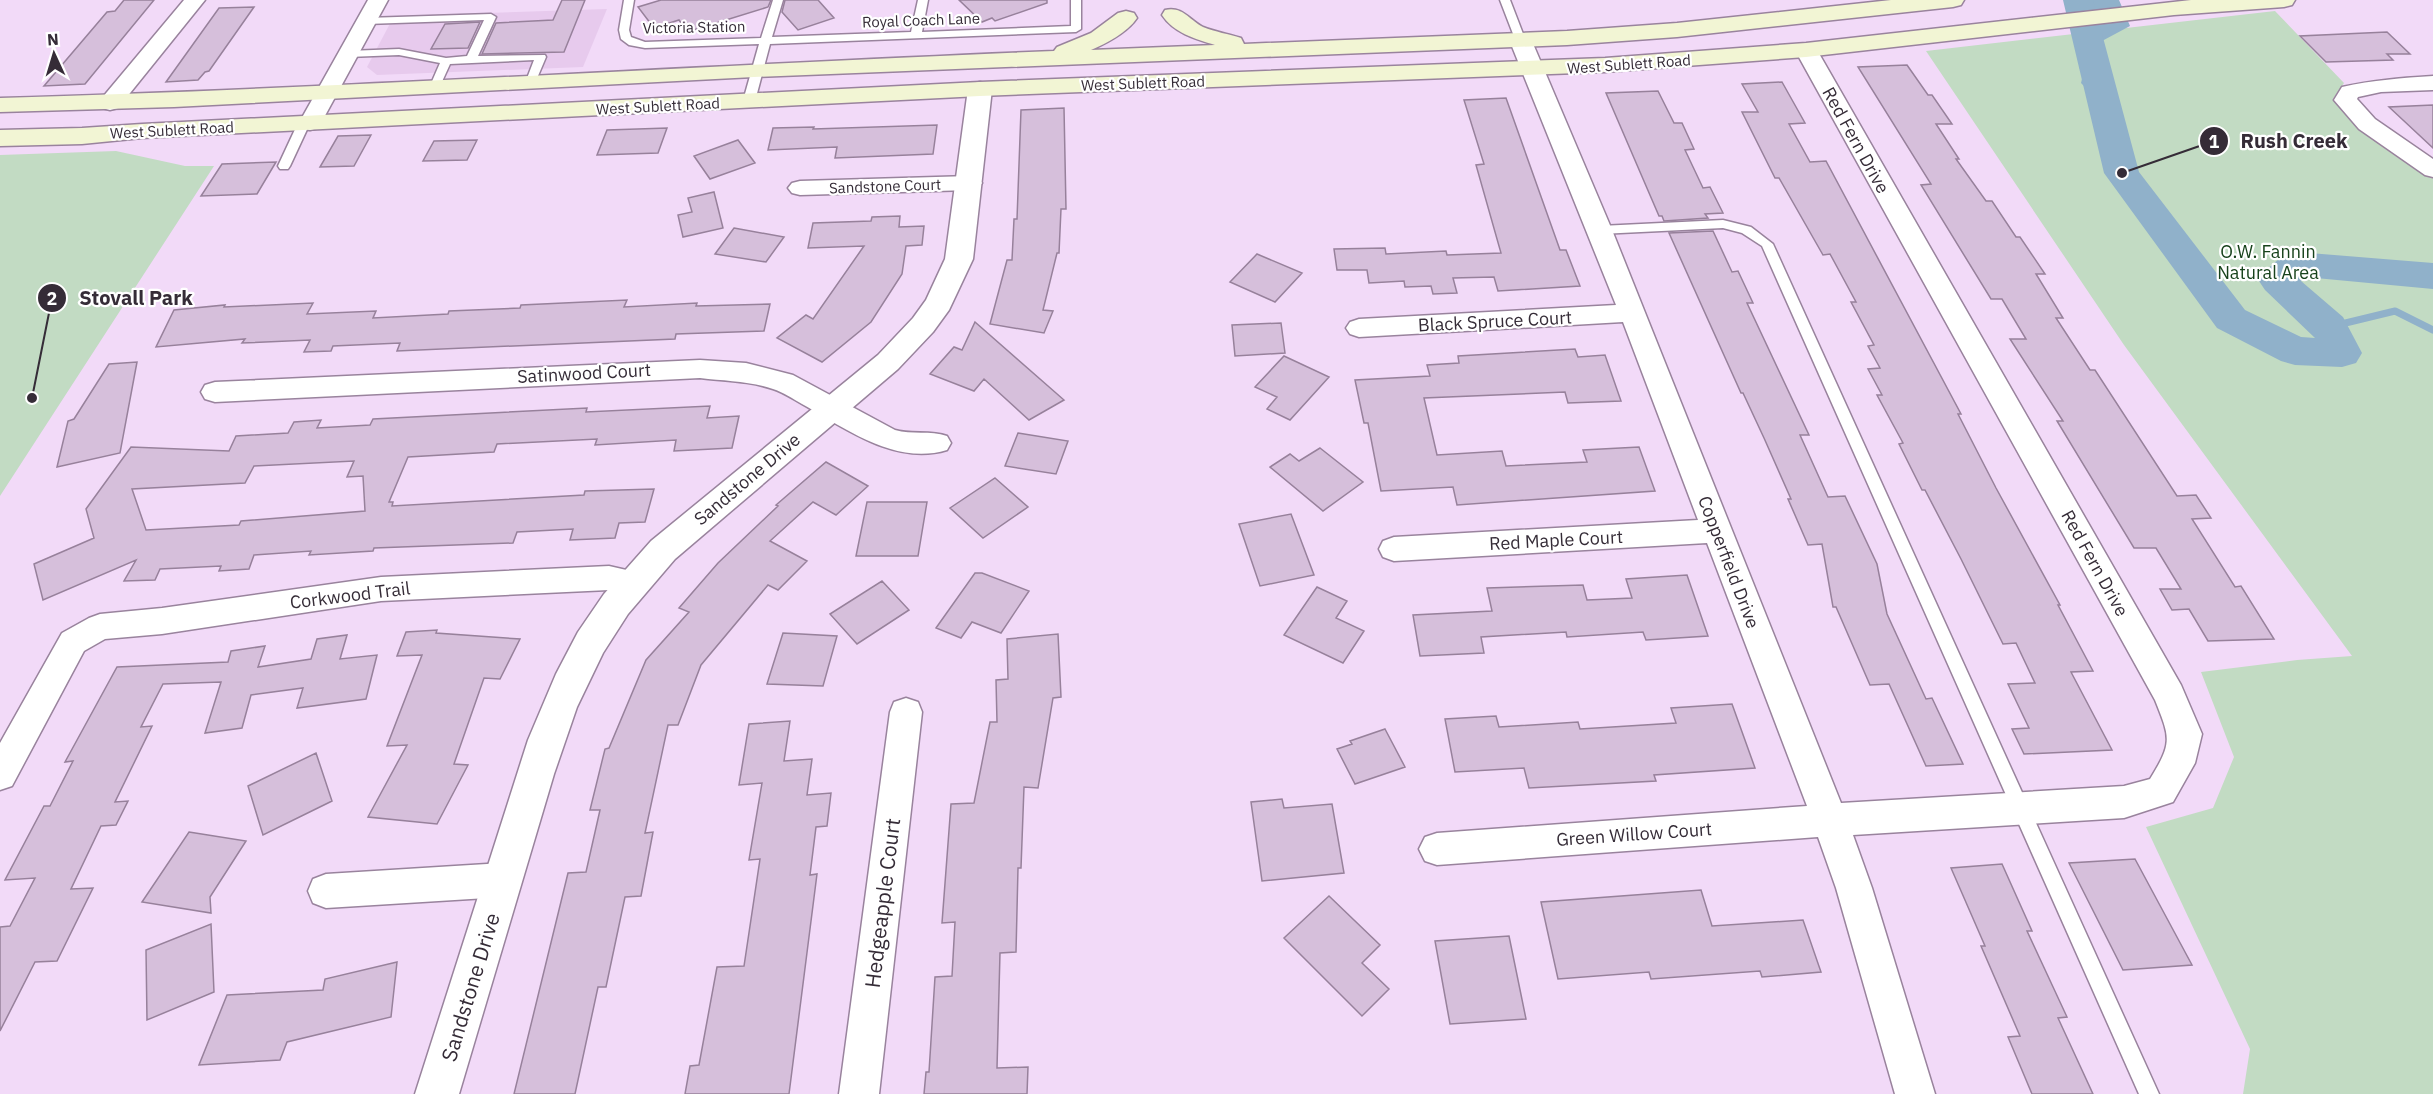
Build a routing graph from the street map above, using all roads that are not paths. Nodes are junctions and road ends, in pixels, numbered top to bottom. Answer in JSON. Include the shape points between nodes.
{"nodes":[{"id":1,"x":195,"y":0,"type":"edge"},
{"id":2,"x":378,"y":0,"type":"edge"},
{"id":3,"x":629,"y":0,"type":"edge"},
{"id":4,"x":778,"y":0,"type":"edge"},
{"id":5,"x":922,"y":0,"type":"edge"},
{"id":6,"x":1076,"y":0,"type":"edge"},
{"id":7,"x":1505,"y":0,"type":"edge"},
{"id":8,"x":1953,"y":0,"type":"edge"},
{"id":9,"x":2284,"y":0,"type":"edge"},
{"id":10,"x":1173,"y":7,"type":"edge"},
{"id":11,"x":1126,"y":9,"type":"edge"},
{"id":12,"x":366,"y":21,"type":"junction"},
{"id":13,"x":916,"y":35,"type":"junction"},
{"id":14,"x":1520,"y":39,"type":"junction"},
{"id":15,"x":767,"y":40,"type":"junction"},
{"id":16,"x":1289,"y":48,"type":"junction"},
{"id":17,"x":1806,"y":50,"type":"junction"},
{"id":18,"x":1174,"y":53,"type":"junction"},
{"id":19,"x":348,"y":54,"type":"junction"},
{"id":20,"x":1126,"y":55,"type":"junction"},
{"id":21,"x":1045,"y":58,"type":"junction"},
{"id":22,"x":471,"y":59,"type":"junction"},
{"id":23,"x":446,"y":61,"type":"junction"},
{"id":24,"x":1534,"y":69,"type":"junction"},
{"id":25,"x":754,"y":70,"type":"junction"},
{"id":26,"x":531,"y":81,"type":"junction"},
{"id":27,"x":1176,"y":81,"type":"junction"},
{"id":28,"x":1127,"y":83,"type":"junction"},
{"id":29,"x":2433,"y":83,"type":"edge"},
{"id":30,"x":435,"y":86,"type":"junction"},
{"id":31,"x":980,"y":89,"type":"junction"},
{"id":32,"x":327,"y":93,"type":"junction"},
{"id":33,"x":749,"y":101,"type":"junction"},
{"id":34,"x":110,"y":103,"type":"junction"},
{"id":35,"x":0,"y":105,"type":"edge"},
{"id":36,"x":307,"y":123,"type":"junction"},
{"id":37,"x":0,"y":138,"type":"edge"},
{"id":38,"x":284,"y":166,"type":"dead end"},
{"id":39,"x":2433,"y":170,"type":"edge"},
{"id":40,"x":970,"y":183,"type":"junction"},
{"id":41,"x":800,"y":188,"type":"dead end"},
{"id":42,"x":1600,"y":230,"type":"junction"},
{"id":43,"x":1632,"y":313,"type":"junction"},
{"id":44,"x":1359,"y":328,"type":"dead end"},
{"id":45,"x":215,"y":392,"type":"dead end"},
{"id":46,"x":833,"y":408,"type":"junction"},
{"id":47,"x":937,"y":443,"type":"dead end"},
{"id":48,"x":1717,"y":531,"type":"junction"},
{"id":49,"x":1394,"y":549,"type":"dead end"},
{"id":50,"x":633,"y":582,"type":"junction"},
{"id":51,"x":906,"y":712,"type":"dead end"},
{"id":52,"x":0,"y":775,"type":"edge"},
{"id":53,"x":2021,"y":807,"type":"junction"},
{"id":54,"x":1830,"y":819,"type":"junction"},
{"id":55,"x":1437,"y":849,"type":"dead end"},
{"id":56,"x":503,"y":880,"type":"junction"},
{"id":57,"x":326,"y":891,"type":"dead end"},
{"id":58,"x":437,"y":1094,"type":"edge"},
{"id":59,"x":859,"y":1094,"type":"edge"},
{"id":60,"x":1915,"y":1094,"type":"edge"},
{"id":61,"x":2149,"y":1094,"type":"edge"}],
"edges":[{"from":1,"to":34,"type":"street"},
{"from":2,"to":12,"type":"street"},
{"from":3,"to":15,"type":"lane","name":"Victoria Station","via":[[624,30],[626,39],[633,43]]},
{"from":4,"to":15,"type":"lane"},
{"from":5,"to":13,"type":"lane"},
{"from":6,"to":13,"type":"lane","name":"Royal Coach Lane","via":[[1076,29]]},
{"from":7,"to":14,"type":"lane"},
{"from":8,"to":14,"type":"main road","name":"West Sublett Road","via":[[1677,30]]},
{"from":9,"to":17,"type":"main road","name":"West Sublett Road","via":[[2174,8]]},
{"from":10,"to":16,"type":"main road","via":[[1186,26],[1204,36],[1232,43]]},
{"from":10,"to":18,"type":"main road"},
{"from":11,"to":20,"type":"main road"},
{"from":11,"to":21,"type":"main road","via":[[1099,38]]},
{"from":12,"to":19,"type":"street"},
{"from":12,"to":22,"type":"lane","via":[[491,17]]},
{"from":13,"to":15,"type":"lane","name":"Royal Coach Lane"},
{"from":14,"to":16,"type":"main road","name":"West Sublett Road"},
{"from":14,"to":24,"type":"street","name":"Copperfield Drive"},
{"from":15,"to":25,"type":"lane"},
{"from":16,"to":18,"type":"main road","name":"West Sublett Road"},
{"from":17,"to":24,"type":"main road","name":"West Sublett Road"},
{"from":17,"to":53,"type":"street","name":"Red Fern Drive","via":[[2169,695],[2185,734],[2178,763],[2161,791],[2124,802]]},
{"from":18,"to":20,"type":"main road","name":"West Sublett Road"},
{"from":18,"to":27,"type":"main road"},
{"from":19,"to":23,"type":"lane","via":[[399,52]]},
{"from":19,"to":32,"type":"street"},
{"from":20,"to":21,"type":"main road","name":"West Sublett Road"},
{"from":20,"to":28,"type":"main road"},
{"from":21,"to":25,"type":"main road","name":"West Sublett Road"},
{"from":22,"to":23,"type":"lane"},
{"from":22,"to":26,"type":"lane","via":[[541,57]]},
{"from":23,"to":30,"type":"lane"},
{"from":24,"to":27,"type":"main road","name":"West Sublett Road"},
{"from":24,"to":42,"type":"street","name":"Copperfield Drive"},
{"from":25,"to":26,"type":"main road","name":"West Sublett Road"},
{"from":25,"to":33,"type":"lane"},
{"from":26,"to":30,"type":"main road","name":"West Sublett Road"},
{"from":27,"to":28,"type":"main road","name":"West Sublett Road"},
{"from":28,"to":31,"type":"main road","name":"West Sublett Road"},
{"from":29,"to":39,"type":"street","via":[[2381,85],[2350,92],[2345,100],[2367,124]]},
{"from":30,"to":32,"type":"main road","name":"West Sublett Road"},
{"from":31,"to":33,"type":"main road","name":"West Sublett Road"},
{"from":31,"to":40,"type":"street","name":"Sandstone Drive"},
{"from":32,"to":34,"type":"main road","name":"West Sublett Road"},
{"from":32,"to":36,"type":"street"},
{"from":33,"to":36,"type":"main road","name":"West Sublett Road"},
{"from":34,"to":35,"type":"main road","name":"West Sublett Road"},
{"from":36,"to":37,"type":"main road","name":"West Sublett Road"},
{"from":36,"to":38,"type":"lane"},
{"from":40,"to":41,"type":"street","name":"Sandstone Court"},
{"from":40,"to":46,"type":"street","name":"Sandstone Drive","via":[[959,259],[939,303],[888,362]]},
{"from":42,"to":43,"type":"street","name":"Copperfield Drive"},
{"from":42,"to":53,"type":"lane","via":[[1723,224],[1742,227],[1767,244]]},
{"from":43,"to":44,"type":"street","name":"Black Spruce Court"},
{"from":43,"to":48,"type":"street","name":"Copperfield Drive"},
{"from":45,"to":46,"type":"street","name":"Satinwood Court","via":[[700,369],[746,373],[783,382]]},
{"from":46,"to":47,"type":"street","name":"Satinwood Court","via":[[885,437],[908,444]]},
{"from":46,"to":50,"type":"street","name":"Sandstone Drive","via":[[702,516]]},
{"from":48,"to":49,"type":"street","name":"Red Maple Court"},
{"from":48,"to":54,"type":"street","name":"Copperfield Drive"},
{"from":50,"to":52,"type":"street","name":"Corkwood Trail","via":[[609,578],[381,589],[100,627],[73,642]]},
{"from":50,"to":56,"type":"street","name":"Sandstone Drive","via":[[585,653],[561,702]]},
{"from":51,"to":59,"type":"street","name":"Hedgeapple Court"},
{"from":53,"to":54,"type":"street","name":"Red Fern Drive"},
{"from":53,"to":61,"type":"lane"},
{"from":54,"to":55,"type":"street","name":"Green Willow Court"},
{"from":54,"to":60,"type":"street","name":"Copperfield Drive"},
{"from":56,"to":57,"type":"street"},
{"from":56,"to":58,"type":"street","name":"Sandstone Drive"}]}
